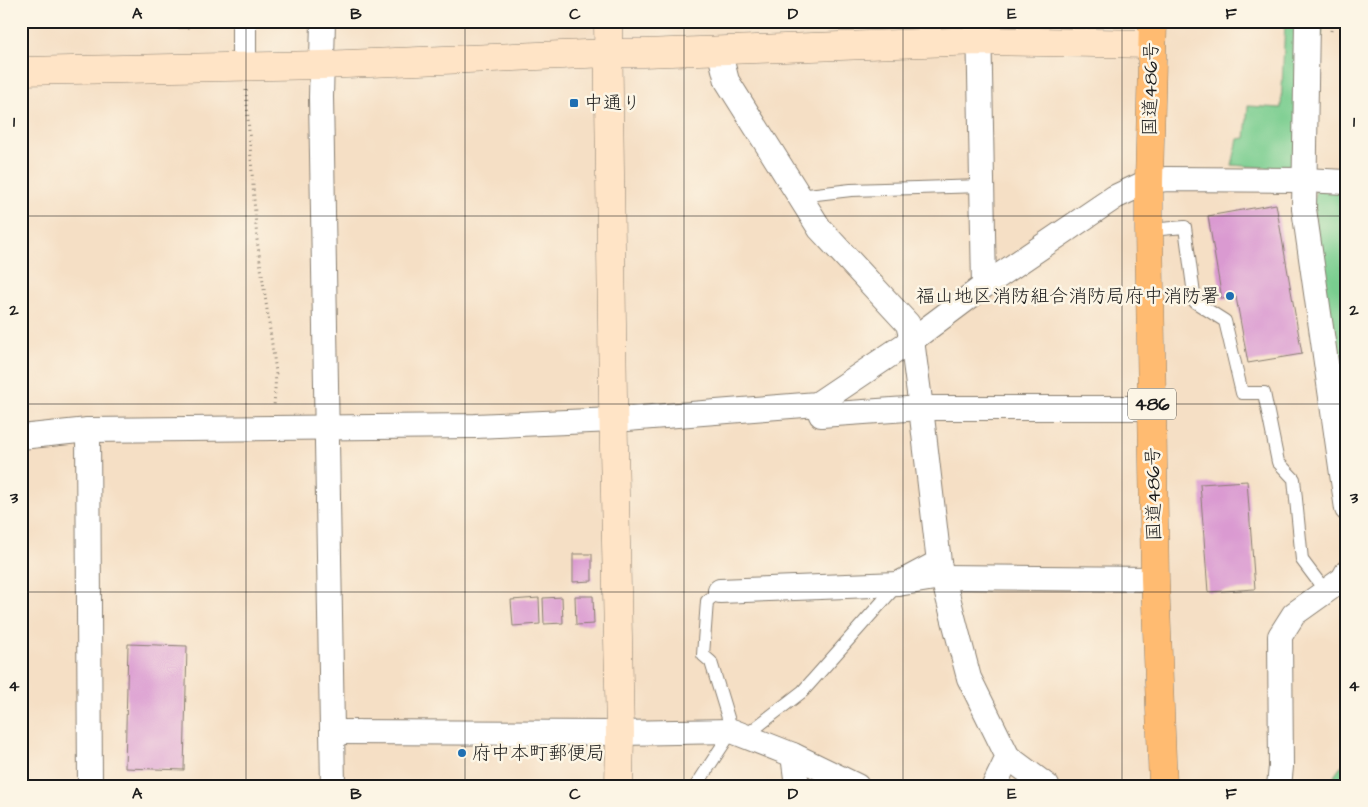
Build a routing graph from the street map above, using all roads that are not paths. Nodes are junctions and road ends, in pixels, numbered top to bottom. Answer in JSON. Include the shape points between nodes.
{"nodes":[{"id":1,"x":244,"y":21,"type":"edge"},
{"id":2,"x":323,"y":21,"type":"edge"},
{"id":3,"x":608,"y":21,"type":"edge"},
{"id":4,"x":1307,"y":21,"type":"edge"},
{"id":5,"x":980,"y":31,"type":"edge"},
{"id":6,"x":1152,"y":32,"type":"edge"},
{"id":7,"x":719,"y":50,"type":"junction"},
{"id":8,"x":609,"y":53,"type":"junction"},
{"id":9,"x":322,"y":65,"type":"junction"},
{"id":10,"x":244,"y":66,"type":"junction"},
{"id":11,"x":21,"y":71,"type":"edge"},
{"id":12,"x":1309,"y":180,"type":"junction"},
{"id":13,"x":1149,"y":181,"type":"junction"},
{"id":14,"x":1347,"y":182,"type":"edge"},
{"id":15,"x":982,"y":186,"type":"junction"},
{"id":16,"x":799,"y":196,"type":"junction"},
{"id":17,"x":1149,"y":230,"type":"junction"},
{"id":18,"x":984,"y":286,"type":"junction"},
{"id":19,"x":912,"y":340,"type":"junction"},
{"id":20,"x":817,"y":404,"type":"junction"},
{"id":21,"x":921,"y":408,"type":"junction"},
{"id":22,"x":1152,"y":408,"type":"junction"},
{"id":23,"x":614,"y":420,"type":"junction"},
{"id":24,"x":328,"y":427,"type":"junction"},
{"id":25,"x":88,"y":430,"type":"junction"},
{"id":26,"x":21,"y":437,"type":"edge"},
{"id":27,"x":1347,"y":510,"type":"edge"},
{"id":28,"x":940,"y":569,"type":"junction"},
{"id":29,"x":1347,"y":572,"type":"edge"},
{"id":30,"x":1155,"y":579,"type":"junction"},
{"id":31,"x":898,"y":584,"type":"junction"},
{"id":32,"x":720,"y":591,"type":"joint"},
{"id":33,"x":1326,"y":592,"type":"junction"},
{"id":34,"x":332,"y":732,"type":"junction"},
{"id":35,"x":620,"y":733,"type":"junction"},
{"id":36,"x":739,"y":733,"type":"junction"},
{"id":37,"x":792,"y":755,"type":"junction"},
{"id":38,"x":1008,"y":757,"type":"junction"},
{"id":39,"x":90,"y":786,"type":"edge"},
{"id":40,"x":333,"y":786,"type":"edge"},
{"id":41,"x":619,"y":786,"type":"edge"},
{"id":42,"x":696,"y":786,"type":"edge"},
{"id":43,"x":797,"y":786,"type":"edge"},
{"id":44,"x":857,"y":786,"type":"edge"},
{"id":45,"x":994,"y":786,"type":"edge"},
{"id":46,"x":1047,"y":786,"type":"edge"},
{"id":47,"x":1163,"y":786,"type":"edge"},
{"id":48,"x":1279,"y":786,"type":"edge"}],
"edges":[{"from":1,"to":10,"type":"street"},
{"from":2,"to":9,"type":"street"},
{"from":3,"to":8,"type":"street"},
{"from":4,"to":12,"type":"street"},
{"from":5,"to":6,"type":"street"},
{"from":5,"to":7,"type":"street"},
{"from":5,"to":15,"type":"street"},
{"from":6,"to":13,"type":"highway","name":"国道486号","number":"486"},
{"from":7,"to":8,"type":"street"},
{"from":7,"to":16,"type":"street","via":[[727,81]]},
{"from":8,"to":9,"type":"street"},
{"from":8,"to":23,"type":"street"},
{"from":9,"to":10,"type":"street"},
{"from":9,"to":24,"type":"street"},
{"from":10,"to":11,"type":"street"},
{"from":12,"to":13,"type":"street"},
{"from":12,"to":14,"type":"street"},
{"from":12,"to":27,"type":"street","via":[[1304,209]]},
{"from":13,"to":17,"type":"highway","name":"国道486号","number":"486"},
{"from":13,"to":18,"type":"street","via":[[1115,197]]},
{"from":15,"to":16,"type":"lane","via":[[852,190]]},
{"from":15,"to":18,"type":"street"},
{"from":16,"to":19,"type":"street","via":[[820,229],[908,324]]},
{"from":17,"to":22,"type":"highway","name":"国道486号","number":"486"},
{"from":17,"to":33,"type":"lane","via":[[1185,227],[1195,302],[1225,321],[1242,393],[1264,393],[1278,462],[1294,479],[1302,560]]},
{"from":18,"to":19,"type":"street"},
{"from":19,"to":20,"type":"street"},
{"from":19,"to":21,"type":"street"},
{"from":20,"to":21,"type":"street","via":[[822,415]]},
{"from":20,"to":23,"type":"street"},
{"from":21,"to":22,"type":"street"},
{"from":21,"to":28,"type":"street"},
{"from":22,"to":30,"type":"highway","name":"国道486号","number":"486"},
{"from":23,"to":24,"type":"street","via":[[475,426]]},
{"from":23,"to":35,"type":"street"},
{"from":24,"to":25,"type":"street"},
{"from":24,"to":34,"type":"street"},
{"from":25,"to":26,"type":"street"},
{"from":25,"to":39,"type":"street"},
{"from":28,"to":30,"type":"street"},
{"from":28,"to":31,"type":"street"},
{"from":28,"to":38,"type":"street","via":[[969,678]]},
{"from":29,"to":33,"type":"street"},
{"from":30,"to":47,"type":"highway","name":"国道486号","number":"486"},
{"from":31,"to":32,"type":"street"},
{"from":31,"to":36,"type":"lane","via":[[803,690]]},
{"from":32,"to":36,"type":"lane","via":[[707,601],[703,655],[711,662]]},
{"from":33,"to":48,"type":"street","via":[[1294,614],[1280,636]]},
{"from":34,"to":35,"type":"street"},
{"from":34,"to":40,"type":"street"},
{"from":35,"to":36,"type":"street"},
{"from":35,"to":41,"type":"street"},
{"from":36,"to":37,"type":"street"},
{"from":36,"to":42,"type":"lane"},
{"from":37,"to":43,"type":"street"},
{"from":37,"to":44,"type":"street"},
{"from":38,"to":45,"type":"street"},
{"from":38,"to":46,"type":"street"}]}
